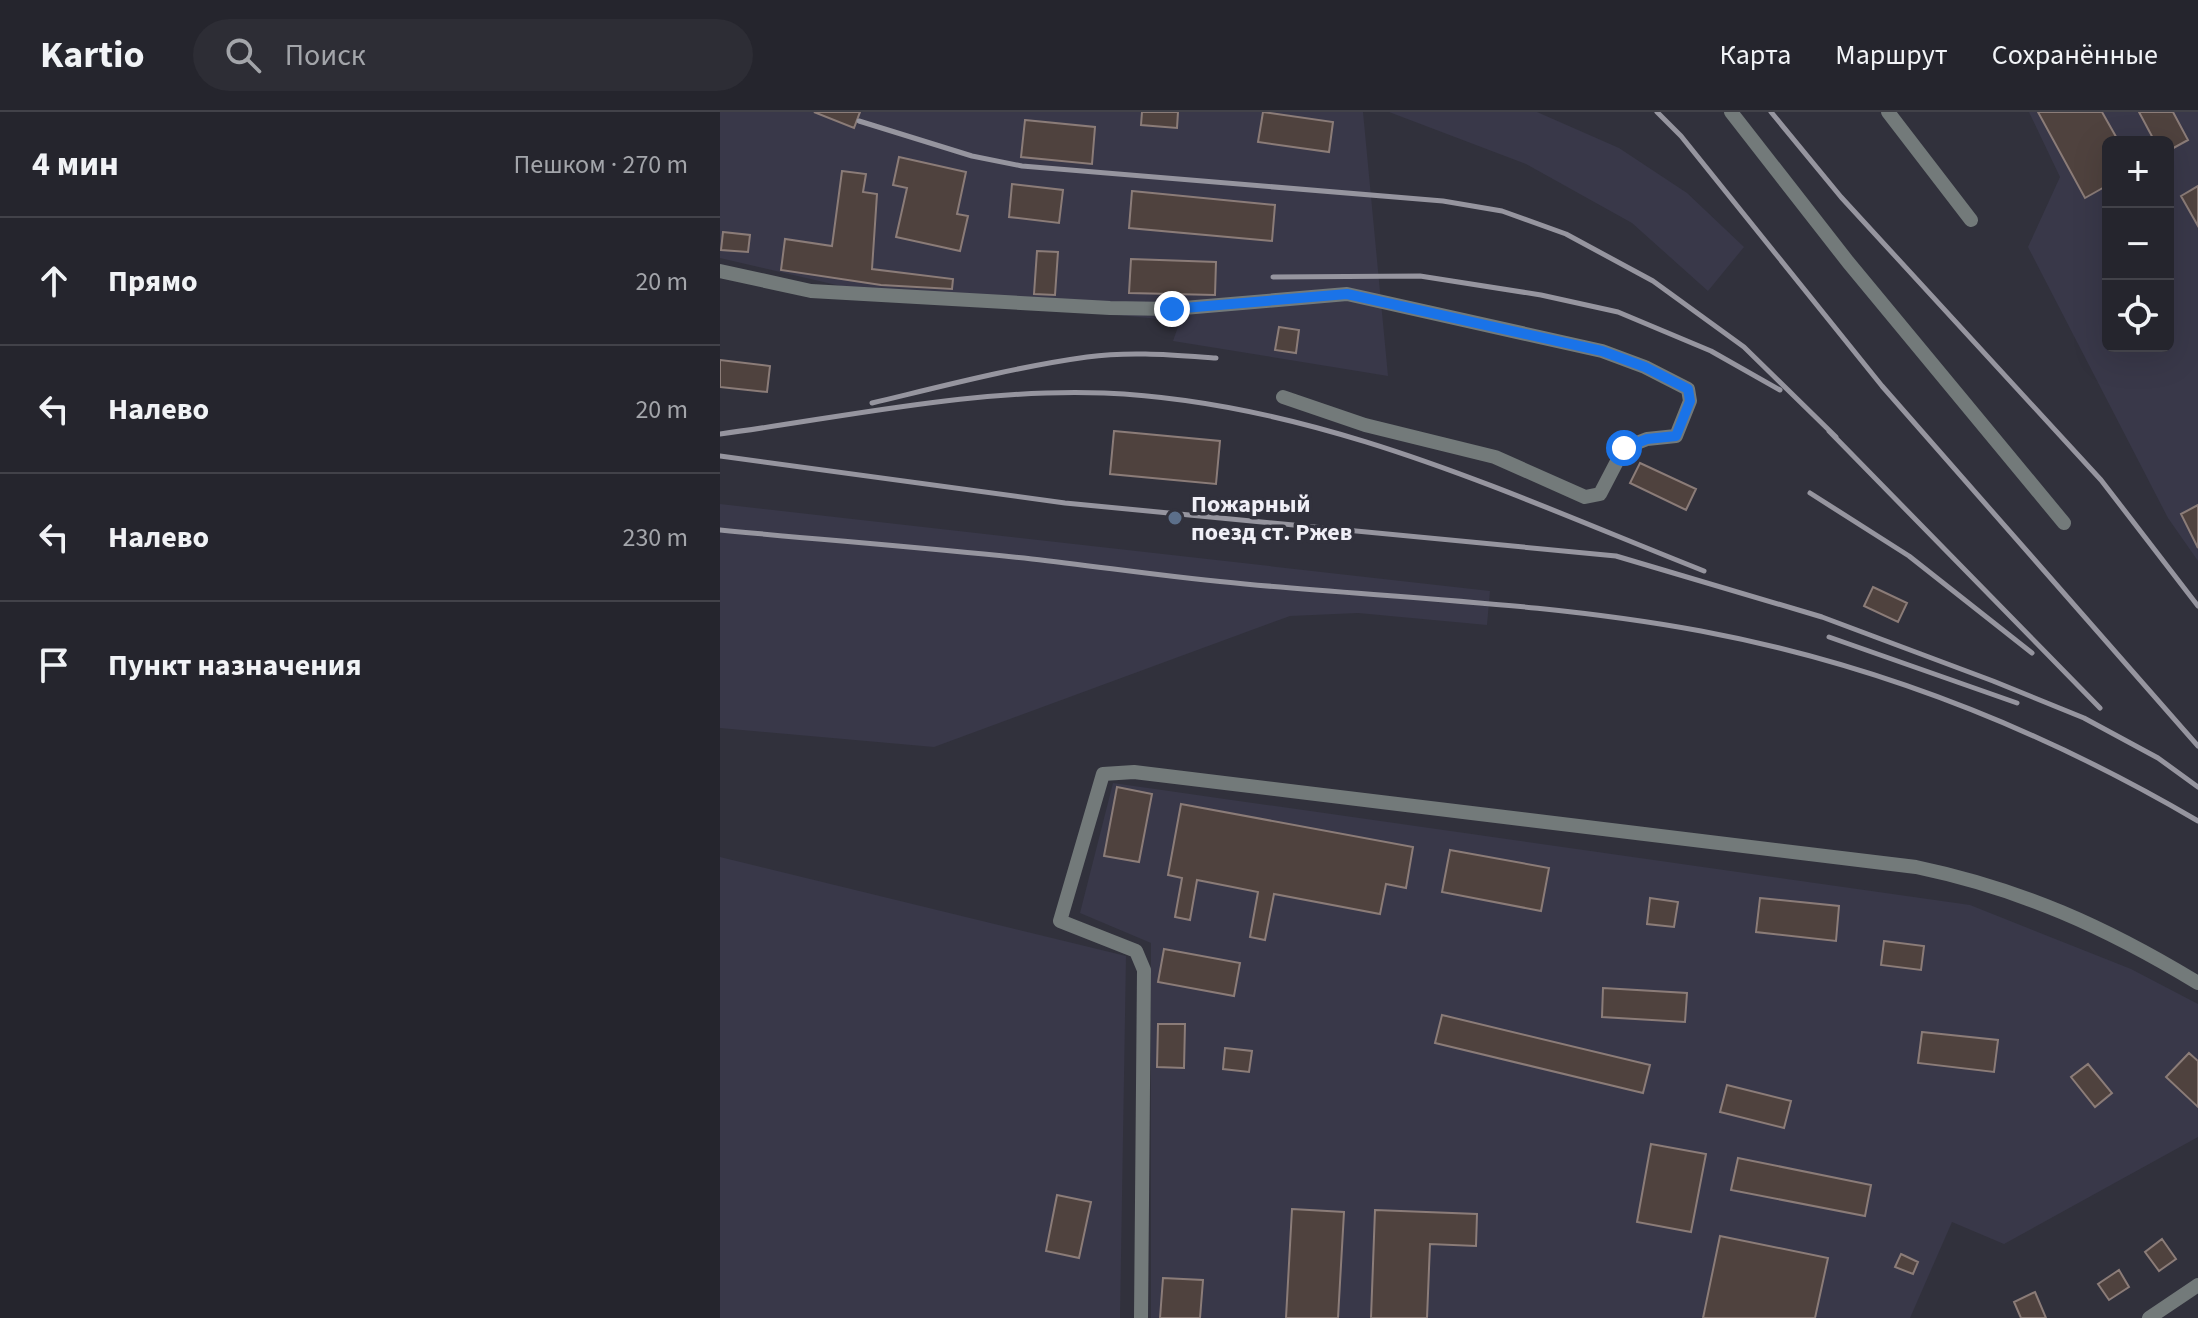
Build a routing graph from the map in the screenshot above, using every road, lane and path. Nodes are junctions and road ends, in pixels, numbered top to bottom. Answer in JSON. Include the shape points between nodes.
{"nodes":[{"id":1,"x":1731,"y":112,"type":"edge"},
{"id":2,"x":1888,"y":112,"type":"edge"},
{"id":3,"x":1971,"y":220,"type":"dead end"},
{"id":4,"x":720,"y":271,"type":"edge"},
{"id":5,"x":1283,"y":397,"type":"dead end"},
{"id":6,"x":2064,"y":523,"type":"dead end"},
{"id":7,"x":2198,"y":983,"type":"edge"},
{"id":8,"x":2198,"y":1285,"type":"edge"},
{"id":9,"x":1141,"y":1318,"type":"edge"},
{"id":10,"x":2149,"y":1318,"type":"edge"}],
"edges":[{"from":1,"to":6,"type":"street"},
{"from":2,"to":3,"type":"street"},
{"from":4,"to":5,"type":"street","via":[[811,291],[1110,308],[1172,309],[1347,294],[1602,351],[1688,389],[1690,401],[1676,436],[1624,448],[1600,494],[1585,497],[1495,457],[1365,425]]},
{"from":7,"to":9,"type":"street","via":[[2037,900],[1916,867],[1150,774],[1103,774],[1060,921],[1136,951],[1144,970]]},
{"from":8,"to":10,"type":"street"}]}
